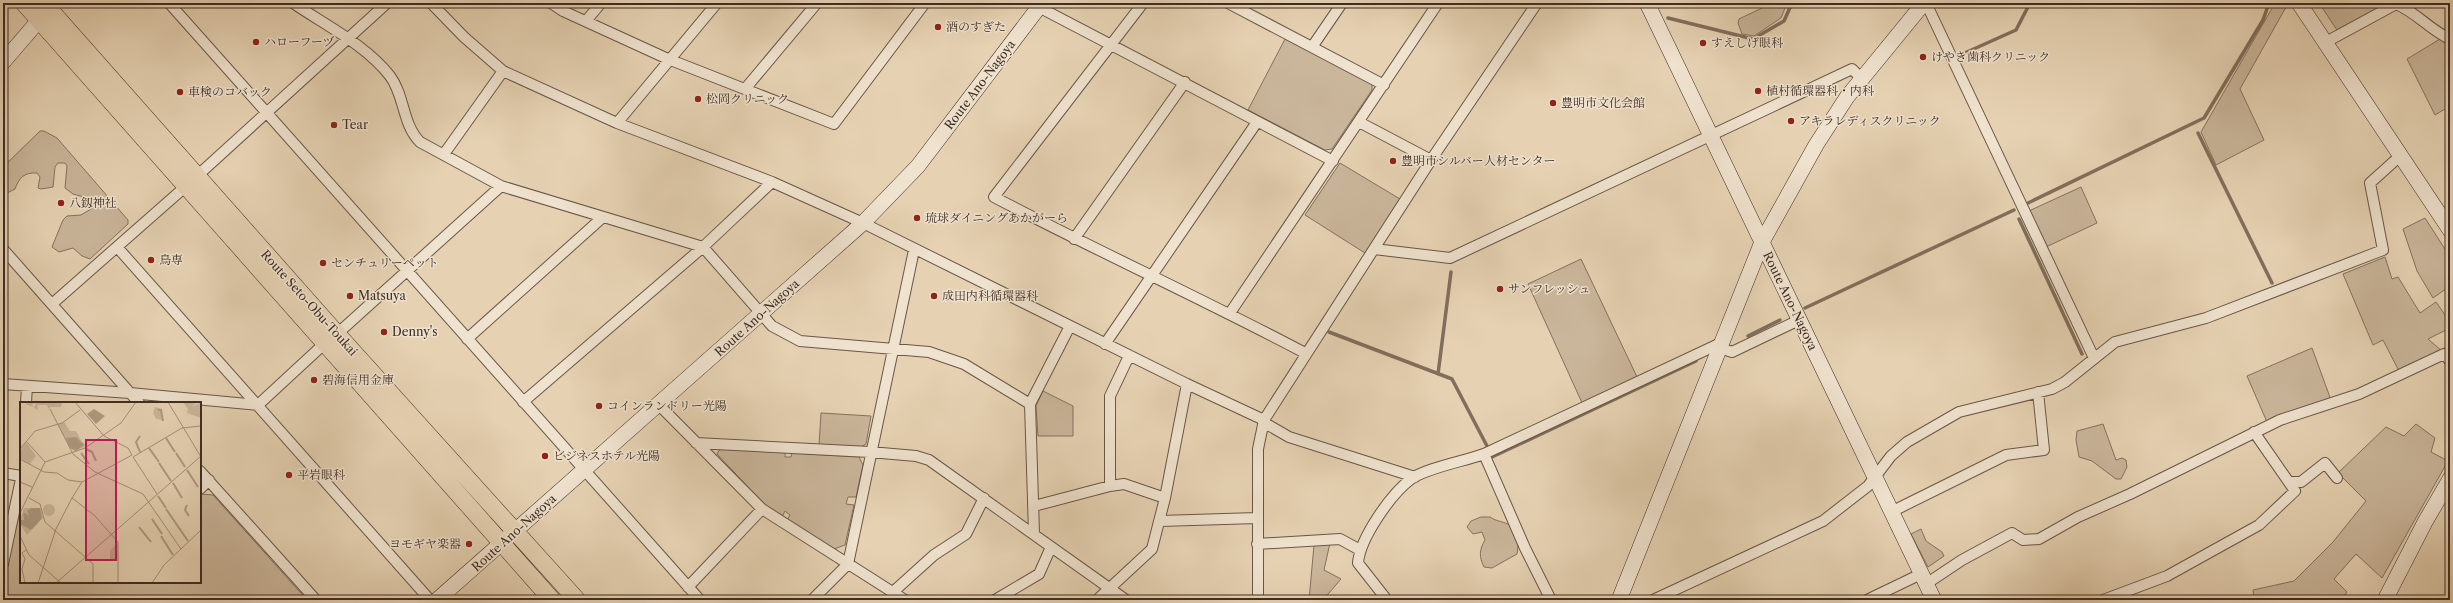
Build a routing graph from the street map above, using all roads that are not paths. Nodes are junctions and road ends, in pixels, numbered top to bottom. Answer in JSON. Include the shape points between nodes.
{"nodes":[{"id":1,"x":24,"y":3,"type":"edge"},
{"id":2,"x":169,"y":3,"type":"edge"},
{"id":3,"x":293,"y":3,"type":"edge"},
{"id":4,"x":387,"y":3,"type":"edge"},
{"id":5,"x":431,"y":3,"type":"edge"},
{"id":6,"x":551,"y":3,"type":"edge"},
{"id":7,"x":601,"y":3,"type":"edge"},
{"id":8,"x":717,"y":3,"type":"edge"},
{"id":9,"x":817,"y":3,"type":"edge"},
{"id":10,"x":925,"y":3,"type":"edge"},
{"id":11,"x":1143,"y":3,"type":"edge"},
{"id":12,"x":1228,"y":3,"type":"edge"},
{"id":13,"x":1342,"y":3,"type":"edge"},
{"id":14,"x":1438,"y":3,"type":"edge"},
{"id":15,"x":1537,"y":3,"type":"edge"},
{"id":16,"x":1647,"y":3,"type":"edge"},
{"id":17,"x":1925,"y":3,"type":"edge"},
{"id":18,"x":2299,"y":3,"type":"edge"},
{"id":19,"x":1037,"y":4,"type":"edge"},
{"id":20,"x":1242,"y":6,"type":"edge"},
{"id":21,"x":47,"y":9,"type":"edge"},
{"id":22,"x":586,"y":21,"type":"junction"},
{"id":23,"x":2450,"y":39,"type":"edge"},
{"id":24,"x":347,"y":40,"type":"junction"},
{"id":25,"x":2326,"y":42,"type":"junction"},
{"id":26,"x":1110,"y":45,"type":"junction"},
{"id":27,"x":1312,"y":47,"type":"junction"},
{"id":28,"x":668,"y":60,"type":"junction"},
{"id":29,"x":3,"y":62,"type":"edge"},
{"id":30,"x":503,"y":71,"type":"junction"},
{"id":31,"x":1862,"y":79,"type":"junction"},
{"id":32,"x":1185,"y":82,"type":"junction"},
{"id":33,"x":1384,"y":85,"type":"junction"},
{"id":34,"x":745,"y":89,"type":"junction"},
{"id":35,"x":266,"y":112,"type":"junction"},
{"id":36,"x":1257,"y":122,"type":"junction"},
{"id":37,"x":1359,"y":122,"type":"junction"},
{"id":38,"x":616,"y":123,"type":"junction"},
{"id":39,"x":1709,"y":136,"type":"junction"},
{"id":40,"x":444,"y":154,"type":"junction"},
{"id":41,"x":2400,"y":156,"type":"junction"},
{"id":42,"x":1431,"y":160,"type":"junction"},
{"id":43,"x":1333,"y":161,"type":"junction"},
{"id":44,"x":191,"y":182,"type":"junction"},
{"id":45,"x":772,"y":182,"type":"junction"},
{"id":46,"x":501,"y":186,"type":"junction"},
{"id":47,"x":603,"y":217,"type":"junction"},
{"id":48,"x":863,"y":223,"type":"junction"},
{"id":49,"x":2450,"y":230,"type":"edge"},
{"id":50,"x":1074,"y":239,"type":"junction"},
{"id":51,"x":1762,"y":242,"type":"junction"},
{"id":52,"x":117,"y":247,"type":"junction"},
{"id":53,"x":702,"y":247,"type":"junction"},
{"id":54,"x":3,"y":249,"type":"edge"},
{"id":55,"x":1374,"y":249,"type":"junction"},
{"id":56,"x":914,"y":250,"type":"junction"},
{"id":57,"x":408,"y":272,"type":"junction"},
{"id":58,"x":1153,"y":277,"type":"junction"},
{"id":59,"x":52,"y":304,"type":"junction"},
{"id":60,"x":1230,"y":313,"type":"junction"},
{"id":61,"x":761,"y":314,"type":"junction"},
{"id":62,"x":1799,"y":320,"type":"junction"},
{"id":63,"x":1070,"y":326,"type":"junction"},
{"id":64,"x":331,"y":339,"type":"junction"},
{"id":65,"x":467,"y":339,"type":"junction"},
{"id":66,"x":1106,"y":344,"type":"junction"},
{"id":67,"x":1721,"y":345,"type":"junction"},
{"id":68,"x":894,"y":348,"type":"junction"},
{"id":69,"x":1305,"y":353,"type":"junction"},
{"id":70,"x":1129,"y":356,"type":"junction"},
{"id":71,"x":2094,"y":358,"type":"junction"},
{"id":72,"x":2450,"y":361,"type":"edge"},
{"id":73,"x":3,"y":384,"type":"edge"},
{"id":74,"x":1187,"y":384,"type":"junction"},
{"id":75,"x":27,"y":386,"type":"junction"},
{"id":76,"x":2038,"y":392,"type":"junction"},
{"id":77,"x":130,"y":393,"type":"junction"},
{"id":78,"x":26,"y":402,"type":"edge"},
{"id":79,"x":138,"y":402,"type":"edge"},
{"id":80,"x":523,"y":402,"type":"junction"},
{"id":81,"x":1030,"y":404,"type":"junction"},
{"id":82,"x":258,"y":405,"type":"junction"},
{"id":83,"x":659,"y":405,"type":"junction"},
{"id":84,"x":1264,"y":421,"type":"junction"},
{"id":85,"x":2254,"y":432,"type":"junction"},
{"id":86,"x":696,"y":443,"type":"junction"},
{"id":87,"x":870,"y":452,"type":"junction"},
{"id":88,"x":1484,"y":454,"type":"junction"},
{"id":89,"x":584,"y":471,"type":"junction"},
{"id":90,"x":201,"y":472,"type":"edge"},
{"id":91,"x":3,"y":473,"type":"edge"},
{"id":92,"x":20,"y":478,"type":"edge"},
{"id":93,"x":1414,"y":478,"type":"junction"},
{"id":94,"x":1874,"y":478,"type":"junction"},
{"id":95,"x":2337,"y":478,"type":"dead end"},
{"id":96,"x":209,"y":480,"type":"junction"},
{"id":97,"x":2289,"y":482,"type":"junction"},
{"id":98,"x":20,"y":483,"type":"edge"},
{"id":99,"x":2449,"y":483,"type":"edge"},
{"id":100,"x":1110,"y":486,"type":"junction"},
{"id":101,"x":201,"y":488,"type":"edge"},
{"id":102,"x":984,"y":498,"type":"junction"},
{"id":103,"x":1165,"y":498,"type":"junction"},
{"id":104,"x":1034,"y":506,"type":"junction"},
{"id":105,"x":762,"y":509,"type":"junction"},
{"id":106,"x":1891,"y":512,"type":"junction"},
{"id":107,"x":1257,"y":518,"type":"junction"},
{"id":108,"x":1160,"y":521,"type":"junction"},
{"id":109,"x":516,"y":531,"type":"junction"},
{"id":110,"x":1034,"y":533,"type":"junction"},
{"id":111,"x":502,"y":544,"type":"junction"},
{"id":112,"x":1257,"y":544,"type":"junction"},
{"id":113,"x":1051,"y":547,"type":"junction"},
{"id":114,"x":1360,"y":550,"type":"junction"},
{"id":115,"x":3,"y":564,"type":"edge"},
{"id":116,"x":848,"y":564,"type":"junction"},
{"id":117,"x":1924,"y":579,"type":"junction"},
{"id":118,"x":688,"y":587,"type":"junction"},
{"id":119,"x":1109,"y":588,"type":"junction"},
{"id":120,"x":893,"y":592,"type":"junction"},
{"id":121,"x":1658,"y":599,"type":"edge"},
{"id":122,"x":316,"y":600,"type":"edge"},
{"id":123,"x":430,"y":600,"type":"edge"},
{"id":124,"x":437,"y":600,"type":"edge"},
{"id":125,"x":552,"y":600,"type":"edge"},
{"id":126,"x":577,"y":600,"type":"edge"},
{"id":127,"x":700,"y":600,"type":"edge"},
{"id":128,"x":812,"y":600,"type":"edge"},
{"id":129,"x":905,"y":600,"type":"edge"},
{"id":130,"x":995,"y":600,"type":"edge"},
{"id":131,"x":1097,"y":600,"type":"edge"},
{"id":132,"x":1126,"y":600,"type":"edge"},
{"id":133,"x":1258,"y":600,"type":"edge"},
{"id":134,"x":1387,"y":600,"type":"edge"},
{"id":135,"x":1551,"y":600,"type":"edge"},
{"id":136,"x":1619,"y":600,"type":"edge"},
{"id":137,"x":1867,"y":600,"type":"edge"},
{"id":138,"x":1934,"y":600,"type":"edge"},
{"id":139,"x":2103,"y":600,"type":"edge"},
{"id":140,"x":2385,"y":600,"type":"edge"}],
"edges":[{"from":1,"to":21,"type":"main road","name":"Route Seto-Obu-Toukai"},
{"from":2,"to":35,"type":"street"},
{"from":3,"to":24,"type":"street"},
{"from":4,"to":24,"type":"street"},
{"from":5,"to":30,"type":"street","via":[[464,37]]},
{"from":6,"to":22,"type":"street"},
{"from":7,"to":22,"type":"street"},
{"from":8,"to":28,"type":"street"},
{"from":9,"to":34,"type":"street"},
{"from":10,"to":34,"type":"street","via":[[834,124]]},
{"from":11,"to":26,"type":"street"},
{"from":12,"to":20,"type":"street"},
{"from":13,"to":27,"type":"street"},
{"from":14,"to":33,"type":"street"},
{"from":15,"to":42,"type":"street"},
{"from":16,"to":39,"type":"main road","name":"Route Ano-Nagoya"},
{"from":17,"to":31,"type":"main road"},
{"from":17,"to":71,"type":"street"},
{"from":18,"to":25,"type":"main road"},
{"from":19,"to":26,"type":"street"},
{"from":19,"to":48,"type":"main road","name":"Route Ano-Nagoya","via":[[918,166]]},
{"from":20,"to":27,"type":"street"},
{"from":21,"to":29,"type":"main road"},
{"from":21,"to":44,"type":"main road","name":"Route Seto-Obu-Toukai"},
{"from":22,"to":28,"type":"street"},
{"from":23,"to":25,"type":"street","via":[[2426,26],[2406,8],[2396,4]]},
{"from":24,"to":35,"type":"street"},
{"from":24,"to":40,"type":"street","via":[[371,56],[391,77],[402,101],[410,132],[420,142]]},
{"from":25,"to":41,"type":"main road"},
{"from":26,"to":32,"type":"street"},
{"from":26,"to":50,"type":"street","via":[[994,197]]},
{"from":27,"to":33,"type":"street"},
{"from":28,"to":34,"type":"street"},
{"from":28,"to":38,"type":"street"},
{"from":30,"to":38,"type":"street"},
{"from":30,"to":40,"type":"street"},
{"from":31,"to":39,"type":"street","via":[[1852,69]]},
{"from":31,"to":51,"type":"main road","via":[[1816,146]]},
{"from":32,"to":36,"type":"street"},
{"from":32,"to":50,"type":"street"},
{"from":33,"to":37,"type":"street"},
{"from":35,"to":44,"type":"street"},
{"from":35,"to":57,"type":"street"},
{"from":36,"to":43,"type":"street"},
{"from":36,"to":58,"type":"street"},
{"from":37,"to":42,"type":"street"},
{"from":37,"to":43,"type":"street"},
{"from":38,"to":45,"type":"street"},
{"from":39,"to":51,"type":"main road","name":"Route Ano-Nagoya"},
{"from":39,"to":55,"type":"street","via":[[1450,258]]},
{"from":40,"to":46,"type":"street"},
{"from":41,"to":49,"type":"main road"},
{"from":41,"to":71,"type":"street","via":[[2370,183],[2383,250],[2206,318],[2115,342]]},
{"from":42,"to":55,"type":"street"},
{"from":43,"to":60,"type":"street"},
{"from":44,"to":52,"type":"street"},
{"from":44,"to":64,"type":"main road","name":"Route Seto-Obu-Toukai"},
{"from":45,"to":48,"type":"street"},
{"from":45,"to":53,"type":"street"},
{"from":46,"to":47,"type":"street"},
{"from":46,"to":57,"type":"street"},
{"from":47,"to":53,"type":"street"},
{"from":47,"to":65,"type":"street"},
{"from":48,"to":56,"type":"street"},
{"from":48,"to":61,"type":"main road","name":"Route Ano-Nagoya"},
{"from":50,"to":58,"type":"street"},
{"from":51,"to":62,"type":"main road","name":"Route Ano-Nagoya"},
{"from":51,"to":67,"type":"main road"},
{"from":52,"to":59,"type":"street"},
{"from":52,"to":82,"type":"street"},
{"from":53,"to":61,"type":"street"},
{"from":53,"to":80,"type":"street"},
{"from":54,"to":59,"type":"street"},
{"from":55,"to":69,"type":"street"},
{"from":56,"to":63,"type":"street"},
{"from":56,"to":68,"type":"street"},
{"from":57,"to":64,"type":"street"},
{"from":57,"to":65,"type":"street"},
{"from":58,"to":60,"type":"street"},
{"from":58,"to":66,"type":"street"},
{"from":59,"to":77,"type":"street"},
{"from":60,"to":69,"type":"street"},
{"from":61,"to":68,"type":"street","via":[[772,326],[800,341]]},
{"from":61,"to":83,"type":"main road","name":"Route Ano-Nagoya"},
{"from":62,"to":67,"type":"street","via":[[1732,352]]},
{"from":62,"to":94,"type":"main road","name":"Route Ano-Nagoya"},
{"from":63,"to":66,"type":"street"},
{"from":63,"to":81,"type":"street"},
{"from":64,"to":82,"type":"street"},
{"from":64,"to":109,"type":"main road","name":"Route Seto-Obu-Toukai"},
{"from":64,"to":111,"type":"main road","name":"Route Seto-Obu-Toukai"},
{"from":65,"to":80,"type":"street"},
{"from":66,"to":70,"type":"street"},
{"from":67,"to":88,"type":"street"},
{"from":67,"to":136,"type":"main road"},
{"from":68,"to":81,"type":"street","via":[[929,352],[964,364]]},
{"from":68,"to":87,"type":"street"},
{"from":69,"to":84,"type":"street"},
{"from":70,"to":74,"type":"street"},
{"from":70,"to":100,"type":"street","via":[[1110,396]]},
{"from":71,"to":76,"type":"street","via":[[2065,382],[2052,389]]},
{"from":72,"to":85,"type":"street","via":[[2444,354],[2359,394],[2280,420]]},
{"from":73,"to":75,"type":"street"},
{"from":74,"to":84,"type":"street"},
{"from":74,"to":103,"type":"street"},
{"from":75,"to":77,"type":"street"},
{"from":75,"to":78,"type":"street"},
{"from":76,"to":94,"type":"street","via":[[1959,412],[1906,442]]},
{"from":76,"to":106,"type":"street","via":[[2044,450],[2006,455]]},
{"from":77,"to":79,"type":"street"},
{"from":77,"to":82,"type":"street"},
{"from":80,"to":89,"type":"street"},
{"from":81,"to":104,"type":"street"},
{"from":82,"to":123,"type":"street"},
{"from":83,"to":86,"type":"street"},
{"from":83,"to":89,"type":"main road","name":"Route Ano-Nagoya"},
{"from":84,"to":93,"type":"street","via":[[1289,438]]},
{"from":84,"to":107,"type":"street","via":[[1258,449]]},
{"from":85,"to":97,"type":"street"},
{"from":85,"to":117,"type":"street","via":[[2078,517],[2039,539],[2022,540],[2012,533]]},
{"from":86,"to":87,"type":"street"},
{"from":86,"to":105,"type":"street"},
{"from":87,"to":102,"type":"street","via":[[916,456],[929,460]]},
{"from":87,"to":116,"type":"street"},
{"from":88,"to":93,"type":"street","via":[[1450,466],[1442,466]]},
{"from":88,"to":135,"type":"street"},
{"from":89,"to":109,"type":"main road","name":"Route Ano-Nagoya"},
{"from":89,"to":118,"type":"street"},
{"from":90,"to":96,"type":"street"},
{"from":91,"to":92,"type":"street"},
{"from":93,"to":114,"type":"street","via":[[1379,514]]},
{"from":94,"to":106,"type":"main road","name":"Route Ano-Nagoya"},
{"from":94,"to":121,"type":"street","via":[[1823,521]]},
{"from":95,"to":97,"type":"street","via":[[2325,463],[2301,482]]},
{"from":96,"to":101,"type":"street"},
{"from":96,"to":122,"type":"street"},
{"from":97,"to":139,"type":"street","via":[[2295,491],[2259,525],[2166,576]]},
{"from":98,"to":115,"type":"street"},
{"from":99,"to":140,"type":"main road","via":[[2418,535]]},
{"from":100,"to":103,"type":"street","via":[[1124,484]]},
{"from":100,"to":104,"type":"street"},
{"from":102,"to":110,"type":"street"},
{"from":102,"to":120,"type":"street","via":[[966,534],[934,554]]},
{"from":103,"to":108,"type":"street"},
{"from":104,"to":110,"type":"street"},
{"from":105,"to":116,"type":"street"},
{"from":105,"to":118,"type":"street"},
{"from":106,"to":117,"type":"main road","name":"Route Ano-Nagoya"},
{"from":107,"to":108,"type":"street"},
{"from":107,"to":112,"type":"street"},
{"from":108,"to":119,"type":"street","via":[[1152,549]]},
{"from":109,"to":111,"type":"main road","name":"Route Ano-Nagoya"},
{"from":109,"to":126,"type":"main road","name":"Route Seto-Obu-Toukai"},
{"from":110,"to":113,"type":"street"},
{"from":111,"to":124,"type":"main road","name":"Route Ano-Nagoya"},
{"from":111,"to":125,"type":"main road","name":"Route Seto-Obu-Toukai"},
{"from":112,"to":114,"type":"street","via":[[1340,539]]},
{"from":112,"to":133,"type":"street"},
{"from":113,"to":119,"type":"street"},
{"from":113,"to":130,"type":"street","via":[[1039,574]]},
{"from":114,"to":134,"type":"street","via":[[1358,563]]},
{"from":116,"to":120,"type":"street"},
{"from":116,"to":128,"type":"street"},
{"from":117,"to":137,"type":"street"},
{"from":117,"to":138,"type":"main road","name":"Route Ano-Nagoya"},
{"from":118,"to":127,"type":"street"},
{"from":119,"to":131,"type":"street"},
{"from":119,"to":132,"type":"street"},
{"from":120,"to":129,"type":"street"}]}
